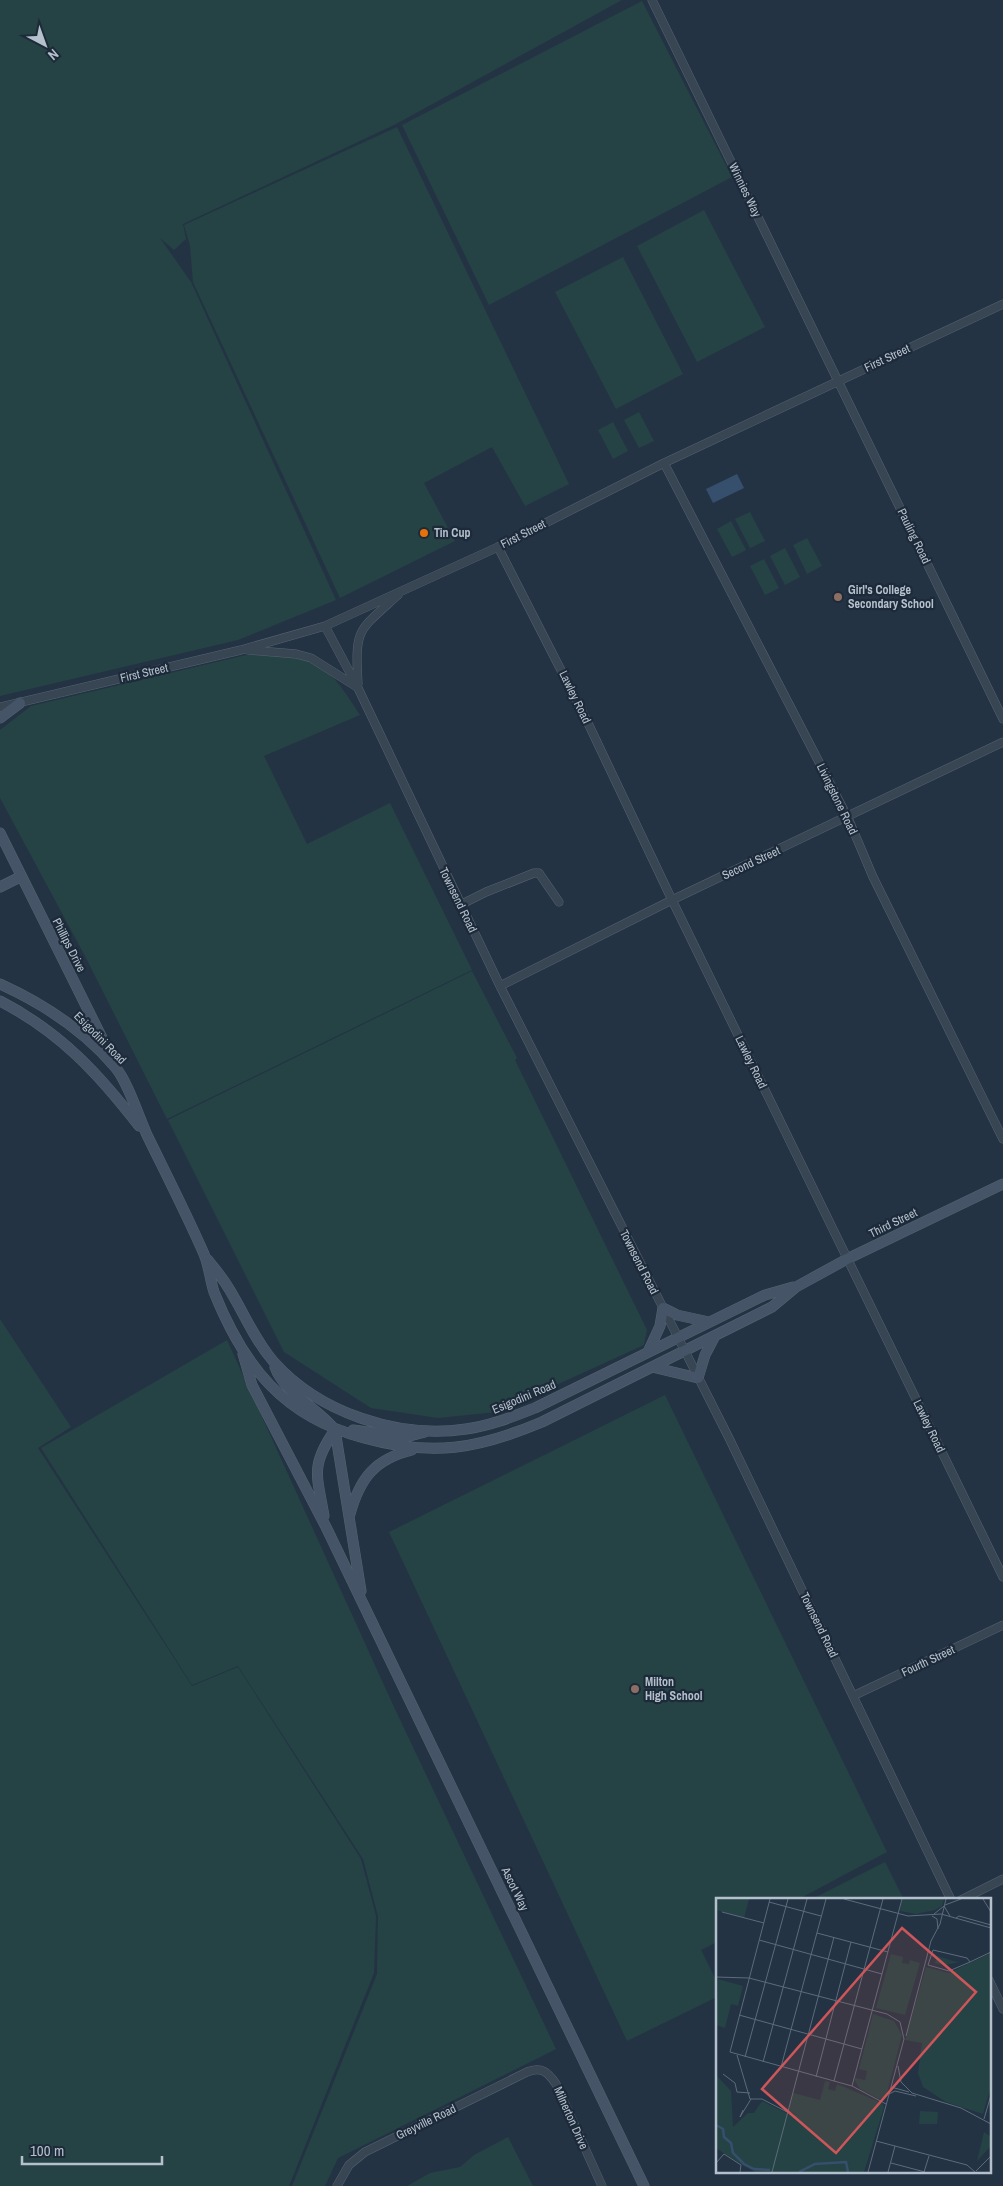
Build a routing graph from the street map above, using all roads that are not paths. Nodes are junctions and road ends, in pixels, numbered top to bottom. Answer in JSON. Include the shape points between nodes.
{"nodes":[{"id":1,"x":652,"y":0,"type":"edge"},
{"id":2,"x":1003,"y":304,"type":"edge"},
{"id":3,"x":839,"y":380,"type":"junction"},
{"id":4,"x":664,"y":463,"type":"junction"},
{"id":5,"x":498,"y":546,"type":"junction"},
{"id":6,"x":403,"y":590,"type":"junction"},
{"id":7,"x":325,"y":626,"type":"junction"},
{"id":8,"x":241,"y":650,"type":"junction"},
{"id":9,"x":358,"y":688,"type":"junction"},
{"id":10,"x":20,"y":703,"type":"junction"},
{"id":11,"x":0,"y":707,"type":"edge"},
{"id":12,"x":0,"y":718,"type":"edge"},
{"id":13,"x":1003,"y":719,"type":"edge"},
{"id":14,"x":1003,"y":742,"type":"edge"},
{"id":15,"x":848,"y":818,"type":"junction"},
{"id":16,"x":0,"y":833,"type":"edge"},
{"id":17,"x":20,"y":877,"type":"junction"},
{"id":18,"x":0,"y":887,"type":"edge"},
{"id":19,"x":672,"y":900,"type":"junction"},
{"id":20,"x":559,"y":902,"type":"dead end"},
{"id":21,"x":460,"y":905,"type":"junction"},
{"id":22,"x":0,"y":984,"type":"edge"},
{"id":23,"x":500,"y":986,"type":"junction"},
{"id":24,"x":0,"y":1002,"type":"edge"},
{"id":25,"x":117,"y":1068,"type":"junction"},
{"id":26,"x":1003,"y":1139,"type":"edge"},
{"id":27,"x":150,"y":1140,"type":"junction"},
{"id":28,"x":1003,"y":1184,"type":"edge"},
{"id":29,"x":205,"y":1256,"type":"junction"},
{"id":30,"x":847,"y":1259,"type":"junction"},
{"id":31,"x":796,"y":1286,"type":"junction"},
{"id":32,"x":663,"y":1308,"type":"junction"},
{"id":33,"x":709,"y":1322,"type":"junction"},
{"id":34,"x":715,"y":1336,"type":"junction"},
{"id":35,"x":677,"y":1337,"type":"junction"},
{"id":36,"x":240,"y":1346,"type":"junction"},
{"id":37,"x":684,"y":1351,"type":"junction"},
{"id":38,"x":648,"y":1352,"type":"junction"},
{"id":39,"x":274,"y":1362,"type":"junction"},
{"id":40,"x":652,"y":1367,"type":"junction"},
{"id":41,"x":698,"y":1378,"type":"junction"},
{"id":42,"x":335,"y":1430,"type":"junction"},
{"id":43,"x":426,"y":1431,"type":"junction"},
{"id":44,"x":420,"y":1448,"type":"junction"},
{"id":45,"x":348,"y":1518,"type":"junction"},
{"id":46,"x":326,"y":1527,"type":"junction"},
{"id":47,"x":1003,"y":1577,"type":"edge"},
{"id":48,"x":363,"y":1604,"type":"junction"},
{"id":49,"x":1003,"y":1625,"type":"edge"},
{"id":50,"x":853,"y":1696,"type":"junction"},
{"id":51,"x":1003,"y":1879,"type":"edge"},
{"id":52,"x":950,"y":1898,"type":"edge"},
{"id":53,"x":965,"y":1898,"type":"edge"},
{"id":54,"x":990,"y":1982,"type":"edge"},
{"id":55,"x":1003,"y":2008,"type":"edge"},
{"id":56,"x":526,"y":2072,"type":"joint"},
{"id":57,"x":338,"y":2186,"type":"edge"},
{"id":58,"x":602,"y":2186,"type":"edge"},
{"id":59,"x":644,"y":2186,"type":"edge"}],
"edges":[{"from":1,"to":3,"type":"street","name":"Winnies Way"},
{"from":2,"to":3,"type":"street","name":"First Street"},
{"from":3,"to":4,"type":"street","name":"First Street"},
{"from":3,"to":13,"type":"street","name":"Pauling Road"},
{"from":4,"to":5,"type":"street","name":"First Street"},
{"from":4,"to":15,"type":"street","name":"Livingstone Road"},
{"from":5,"to":6,"type":"street","name":"First Street"},
{"from":5,"to":19,"type":"street","name":"Lawley Road","via":[[583,713]]},
{"from":6,"to":7,"type":"street","name":"First Street"},
{"from":6,"to":9,"type":"street","via":[[358,634]]},
{"from":7,"to":8,"type":"street","name":"First Street"},
{"from":7,"to":9,"type":"street","name":"Townsend Road"},
{"from":8,"to":9,"type":"street","via":[[311,658]]},
{"from":8,"to":10,"type":"street","name":"First Street"},
{"from":9,"to":21,"type":"street","name":"Townsend Road"},
{"from":10,"to":11,"type":"street","name":"First Street"},
{"from":10,"to":12,"type":"main road"},
{"from":14,"to":15,"type":"street","name":"Second Street"},
{"from":15,"to":19,"type":"street","name":"Second Street"},
{"from":15,"to":26,"type":"street","name":"Livingstone Road","via":[[873,877]]},
{"from":16,"to":17,"type":"main road","name":"Phillips Drive"},
{"from":17,"to":18,"type":"main road"},
{"from":17,"to":25,"type":"main road","name":"Phillips Drive"},
{"from":19,"to":23,"type":"street","name":"Second Street"},
{"from":19,"to":30,"type":"street","name":"Lawley Road"},
{"from":20,"to":21,"type":"street","via":[[539,873],[534,873]]},
{"from":21,"to":23,"type":"street","name":"Townsend Road"},
{"from":22,"to":25,"type":"main road","name":"Esigodini Road","via":[[35,999],[57,1013]]},
{"from":23,"to":32,"type":"street","name":"Townsend Road"},
{"from":24,"to":27,"type":"main road","name":"Esigodini Road","via":[[25,1014],[62,1040],[107,1085]]},
{"from":25,"to":27,"type":"main road","name":"Esigodini Road"},
{"from":27,"to":29,"type":"main road","name":"Esigodini Road"},
{"from":28,"to":30,"type":"main road","name":"Third Street"},
{"from":29,"to":36,"type":"main road","name":"Esigodini Road","via":[[214,1290]]},
{"from":29,"to":39,"type":"main road","name":"Esigodini Road","via":[[227,1284],[255,1338]]},
{"from":30,"to":31,"type":"main road","name":"Third Street"},
{"from":30,"to":47,"type":"street","name":"Lawley Road"},
{"from":31,"to":33,"type":"main road","name":"Third Street","via":[[765,1295]]},
{"from":31,"to":34,"type":"main road","name":"Third Street","via":[[772,1307]]},
{"from":32,"to":33,"type":"main road"},
{"from":32,"to":35,"type":"street","name":"Townsend Road"},
{"from":32,"to":38,"type":"main road","via":[[660,1326]]},
{"from":33,"to":35,"type":"main road","name":"Third Street"},
{"from":34,"to":37,"type":"main road","name":"Third Street"},
{"from":34,"to":41,"type":"main road"},
{"from":35,"to":37,"type":"street","name":"Townsend Road"},
{"from":35,"to":38,"type":"main road","name":"Esigodini Road"},
{"from":36,"to":42,"type":"main road","name":"Esigodini Road","via":[[276,1392],[312,1419]]},
{"from":36,"to":46,"type":"main road","via":[[252,1385]]},
{"from":37,"to":40,"type":"main road","name":"Esigodini Road"},
{"from":37,"to":41,"type":"street","name":"Townsend Road"},
{"from":38,"to":43,"type":"main road","name":"Esigodini Road","via":[[499,1422],[467,1429]]},
{"from":39,"to":42,"type":"main road","via":[[288,1387],[326,1418]]},
{"from":39,"to":43,"type":"main road","name":"Esigodini Road","via":[[306,1391],[338,1409],[389,1426]]},
{"from":40,"to":41,"type":"main road"},
{"from":40,"to":44,"type":"main road","name":"Esigodini Road","via":[[503,1439],[448,1449]]},
{"from":41,"to":50,"type":"street","name":"Townsend Road"},
{"from":42,"to":43,"type":"main road","via":[[406,1437]]},
{"from":42,"to":44,"type":"main road","name":"Esigodini Road","via":[[388,1445]]},
{"from":42,"to":45,"type":"main road"},
{"from":42,"to":46,"type":"main road","via":[[320,1451],[317,1462]]},
{"from":44,"to":45,"type":"main road","via":[[393,1455],[375,1467],[354,1498]]},
{"from":45,"to":48,"type":"main road"},
{"from":46,"to":48,"type":"main road","name":"Ascot Way"},
{"from":48,"to":59,"type":"main road","name":"Ascot Way"},
{"from":49,"to":50,"type":"street","name":"Fourth Street"},
{"from":50,"to":52,"type":"street","name":"Townsend Road"},
{"from":51,"to":53,"type":"street"},
{"from":54,"to":55,"type":"street"},
{"from":56,"to":57,"type":"street","name":"Greyville Road","via":[[365,2152],[350,2165]]},
{"from":56,"to":58,"type":"street","name":"Milnerton Drive","via":[[539,2068],[556,2084]]}]}
